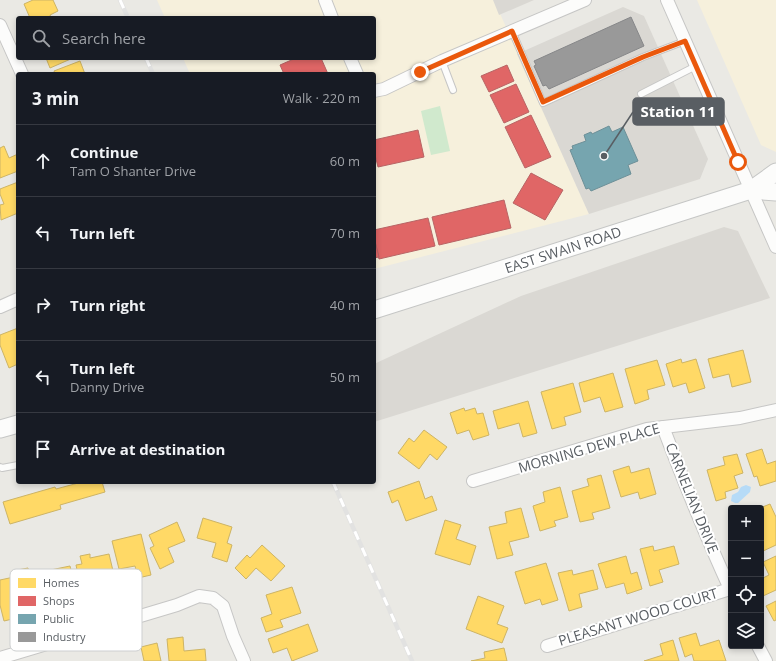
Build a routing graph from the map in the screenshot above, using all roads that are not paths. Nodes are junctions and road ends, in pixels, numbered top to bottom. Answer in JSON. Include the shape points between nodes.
{"nodes":[{"id":1,"x":325,"y":0,"type":"edge"},
{"id":2,"x":585,"y":0,"type":"edge"},
{"id":3,"x":667,"y":0,"type":"edge"},
{"id":4,"x":331,"y":16,"type":"edge"},
{"id":5,"x":0,"y":25,"type":"edge"},
{"id":6,"x":512,"y":31,"type":"junction"},
{"id":7,"x":685,"y":41,"type":"junction"},
{"id":8,"x":351,"y":60,"type":"edge"},
{"id":9,"x":442,"y":62,"type":"junction"},
{"id":10,"x":696,"y":66,"type":"junction"},
{"id":11,"x":21,"y":72,"type":"edge"},
{"id":12,"x":355,"y":72,"type":"edge"},
{"id":13,"x":453,"y":90,"type":"dead end"},
{"id":14,"x":376,"y":91,"type":"edge"},
{"id":15,"x":641,"y":94,"type":"dead end"},
{"id":16,"x":776,"y":172,"type":"edge"},
{"id":17,"x":751,"y":190,"type":"junction"},
{"id":18,"x":776,"y":192,"type":"edge"},
{"id":19,"x":776,"y":247,"type":"edge"},
{"id":20,"x":16,"y":300,"type":"edge"},
{"id":21,"x":0,"y":307,"type":"edge"},
{"id":22,"x":376,"y":309,"type":"edge"},
{"id":23,"x":776,"y":410,"type":"edge"},
{"id":24,"x":16,"y":425,"type":"edge"},
{"id":25,"x":663,"y":427,"type":"junction"},
{"id":26,"x":0,"y":429,"type":"edge"},
{"id":27,"x":16,"y":465,"type":"edge"},
{"id":28,"x":0,"y":467,"type":"edge"},
{"id":29,"x":473,"y":481,"type":"dead end"},
{"id":30,"x":728,"y":586,"type":"edge"},
{"id":31,"x":728,"y":591,"type":"edge"},
{"id":32,"x":142,"y":615,"type":"edge"},
{"id":33,"x":547,"y":646,"type":"dead end"},
{"id":34,"x":760,"y":649,"type":"edge"},
{"id":35,"x":23,"y":651,"type":"edge"},
{"id":36,"x":0,"y":658,"type":"edge"},
{"id":37,"x":244,"y":661,"type":"edge"},
{"id":38,"x":766,"y":661,"type":"edge"}],
"edges":[{"from":1,"to":4,"type":"street"},
{"from":2,"to":6,"type":"street"},
{"from":3,"to":7,"type":"street"},
{"from":5,"to":11,"type":"street"},
{"from":6,"to":7,"type":"lane","via":[[543,102]]},
{"from":6,"to":9,"type":"street"},
{"from":7,"to":10,"type":"street"},
{"from":8,"to":12,"type":"street"},
{"from":9,"to":13,"type":"lane"},
{"from":9,"to":14,"type":"street"},
{"from":10,"to":15,"type":"lane"},
{"from":10,"to":17,"type":"street"},
{"from":16,"to":17,"type":"main road","name":"EAST SWAIN ROAD"},
{"from":17,"to":18,"type":"main road","name":"EAST SWAIN ROAD"},
{"from":17,"to":19,"type":"street"},
{"from":17,"to":22,"type":"main road","name":"EAST SWAIN ROAD"},
{"from":20,"to":21,"type":"street"},
{"from":23,"to":25,"type":"street","name":"MORNING DEW PLACE","via":[[740,418]]},
{"from":24,"to":26,"type":"main road"},
{"from":25,"to":29,"type":"street","name":"MORNING DEW PLACE","via":[[647,429]]},
{"from":25,"to":30,"type":"street","name":"CARNELIAN DRIVE"},
{"from":27,"to":28,"type":"lane"},
{"from":31,"to":33,"type":"street","name":"PLEASANT WOOD COURT"},
{"from":32,"to":37,"type":"street","via":[[199,596],[213,598],[223,606]]},
{"from":34,"to":38,"type":"street"},
{"from":35,"to":36,"type":"street"}]}
